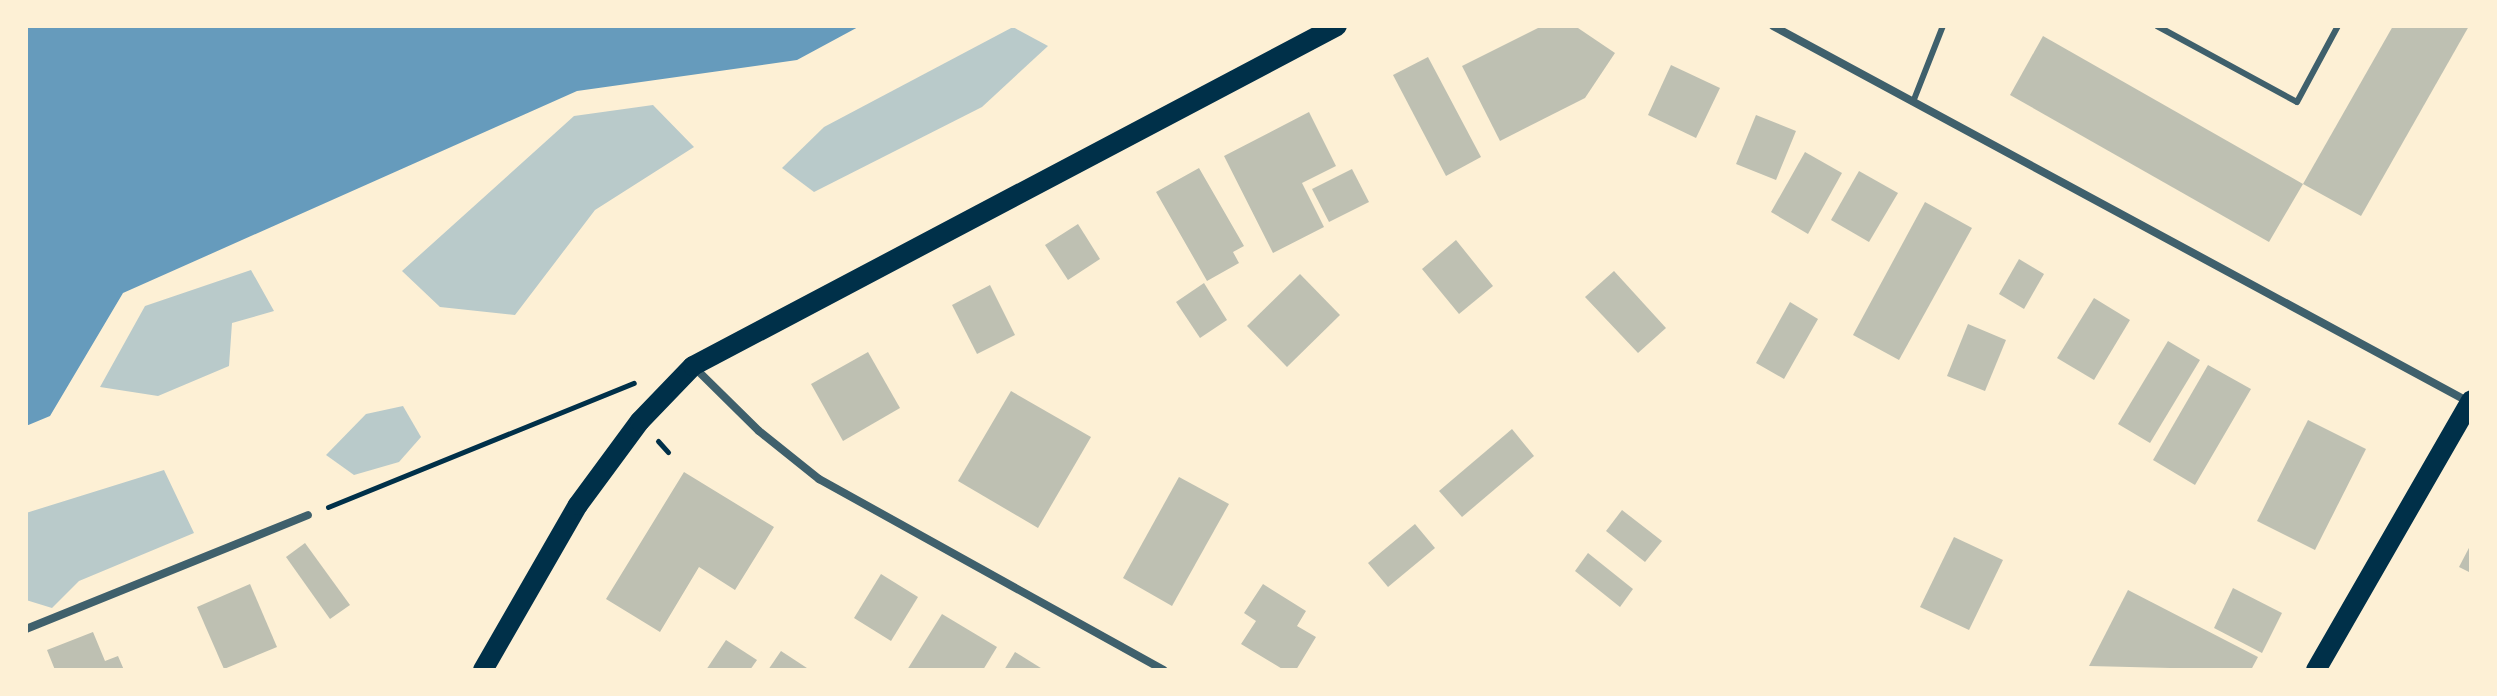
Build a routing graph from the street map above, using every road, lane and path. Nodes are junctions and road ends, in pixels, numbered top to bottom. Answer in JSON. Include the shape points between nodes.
{"nodes":[{"id":1,"x":1337,"y":26,"type":"edge"},
{"id":2,"x":1773,"y":26,"type":"edge"},
{"id":3,"x":1943,"y":26,"type":"edge"},
{"id":4,"x":2157,"y":26,"type":"edge"},
{"id":5,"x":2338,"y":26,"type":"edge"},
{"id":6,"x":1913,"y":102,"type":"junction"},
{"id":7,"x":693,"y":366,"type":"junction"},
{"id":8,"x":638,"y":382,"type":"dead end"},
{"id":9,"x":2470,"y":402,"type":"edge"},
{"id":10,"x":308,"y":515,"type":"joint"},
{"id":11,"x":26,"y":629,"type":"edge"},
{"id":12,"x":483,"y":670,"type":"edge"},
{"id":13,"x":1164,"y":670,"type":"edge"},
{"id":14,"x":2316,"y":670,"type":"edge"}],
"edges":[{"from":1,"to":7,"type":"main road"},
{"from":2,"to":6,"type":"street"},
{"from":3,"to":6,"type":"lane"},
{"from":4,"to":5,"type":"lane","via":[[2297,102]]},
{"from":6,"to":9,"type":"street"},
{"from":7,"to":12,"type":"main road","via":[[640,421],[578,505]]},
{"from":7,"to":13,"type":"street","via":[[759,431],[819,479]]},
{"from":8,"to":10,"type":"path"},
{"from":9,"to":14,"type":"main road"},
{"from":10,"to":11,"type":"street"}]}
